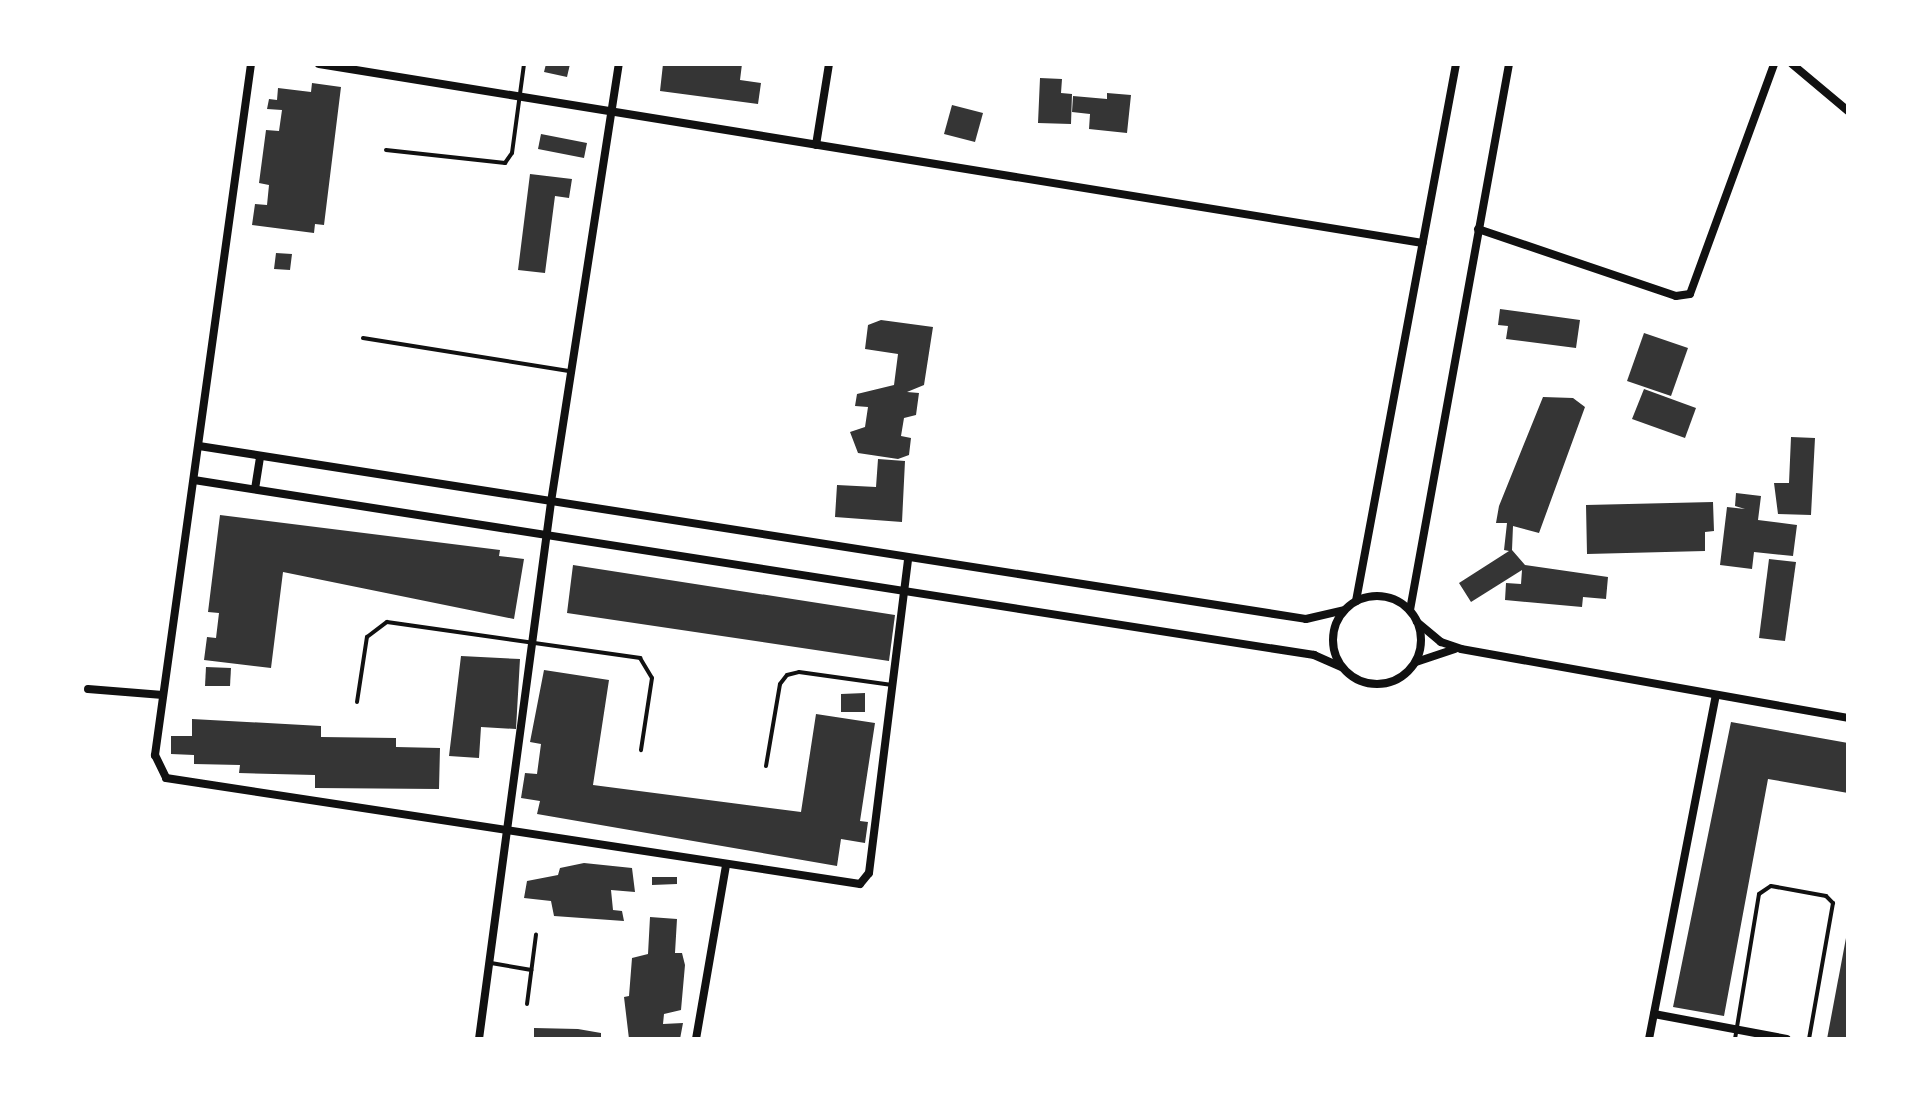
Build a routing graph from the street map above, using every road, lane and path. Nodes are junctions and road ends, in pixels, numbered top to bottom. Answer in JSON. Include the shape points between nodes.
{"nodes":[{"id":1,"x":251,"y":64,"type":"edge"},
{"id":2,"x":319,"y":64,"type":"edge"},
{"id":3,"x":524,"y":64,"type":"edge"},
{"id":4,"x":619,"y":64,"type":"edge"},
{"id":5,"x":829,"y":64,"type":"edge"},
{"id":6,"x":1456,"y":64,"type":"edge"},
{"id":7,"x":1509,"y":64,"type":"edge"},
{"id":8,"x":1774,"y":64,"type":"edge"},
{"id":9,"x":1792,"y":64,"type":"edge"},
{"id":10,"x":520,"y":97,"type":"junction"},
{"id":11,"x":1848,"y":111,"type":"edge"},
{"id":12,"x":612,"y":112,"type":"junction"},
{"id":13,"x":816,"y":145,"type":"junction"},
{"id":14,"x":386,"y":150,"type":"dead end"},
{"id":15,"x":1478,"y":229,"type":"junction"},
{"id":16,"x":1423,"y":243,"type":"junction"},
{"id":17,"x":363,"y":338,"type":"dead end"},
{"id":18,"x":571,"y":371,"type":"junction"},
{"id":19,"x":199,"y":446,"type":"junction"},
{"id":20,"x":260,"y":457,"type":"junction"},
{"id":21,"x":194,"y":480,"type":"junction"},
{"id":22,"x":255,"y":489,"type":"junction"},
{"id":23,"x":551,"y":502,"type":"junction"},
{"id":24,"x":547,"y":535,"type":"junction"},
{"id":25,"x":908,"y":558,"type":"junction"},
{"id":26,"x":904,"y":591,"type":"junction"},
{"id":27,"x":1356,"y":601,"type":"junction"},
{"id":28,"x":1344,"y":610,"type":"junction"},
{"id":29,"x":1410,"y":610,"type":"junction"},
{"id":30,"x":1417,"y":622,"type":"junction"},
{"id":31,"x":533,"y":642,"type":"junction"},
{"id":32,"x":1461,"y":649,"type":"junction"},
{"id":33,"x":1415,"y":663,"type":"junction"},
{"id":34,"x":1341,"y":667,"type":"junction"},
{"id":35,"x":892,"y":685,"type":"junction"},
{"id":36,"x":88,"y":689,"type":"dead end"},
{"id":37,"x":163,"y":695,"type":"junction"},
{"id":38,"x":1716,"y":695,"type":"junction"},
{"id":39,"x":357,"y":702,"type":"dead end"},
{"id":40,"x":1848,"y":718,"type":"edge"},
{"id":41,"x":641,"y":750,"type":"dead end"},
{"id":42,"x":766,"y":766,"type":"dead end"},
{"id":43,"x":511,"y":831,"type":"junction"},
{"id":44,"x":726,"y":866,"type":"junction"},
{"id":45,"x":536,"y":935,"type":"dead end"},
{"id":46,"x":491,"y":963,"type":"junction"},
{"id":47,"x":531,"y":970,"type":"junction"},
{"id":48,"x":527,"y":1004,"type":"dead end"},
{"id":49,"x":1654,"y":1014,"type":"junction"},
{"id":50,"x":1736,"y":1034,"type":"edge"},
{"id":51,"x":479,"y":1039,"type":"edge"},
{"id":52,"x":696,"y":1039,"type":"edge"},
{"id":53,"x":1649,"y":1039,"type":"edge"},
{"id":54,"x":1787,"y":1039,"type":"edge"},
{"id":55,"x":1809,"y":1039,"type":"edge"}],
"edges":[{"from":1,"to":19,"type":"street"},
{"from":2,"to":10,"type":"street"},
{"from":3,"to":10,"type":"lane"},
{"from":4,"to":12,"type":"street"},
{"from":5,"to":13,"type":"street"},
{"from":6,"to":16,"type":"street"},
{"from":7,"to":15,"type":"street"},
{"from":8,"to":15,"type":"street","via":[[1690,294],[1676,296]]},
{"from":9,"to":11,"type":"street"},
{"from":10,"to":12,"type":"street"},
{"from":10,"to":14,"type":"lane","via":[[512,153],[500,165]]},
{"from":12,"to":13,"type":"street"},
{"from":12,"to":18,"type":"street"},
{"from":13,"to":16,"type":"street"},
{"from":15,"to":29,"type":"street"},
{"from":16,"to":27,"type":"street"},
{"from":17,"to":18,"type":"lane"},
{"from":18,"to":23,"type":"street"},
{"from":19,"to":20,"type":"street"},
{"from":19,"to":21,"type":"street"},
{"from":20,"to":22,"type":"street"},
{"from":20,"to":23,"type":"street"},
{"from":21,"to":22,"type":"street"},
{"from":21,"to":37,"type":"street"},
{"from":22,"to":24,"type":"street"},
{"from":23,"to":24,"type":"street"},
{"from":23,"to":25,"type":"street"},
{"from":24,"to":26,"type":"street"},
{"from":24,"to":31,"type":"street"},
{"from":25,"to":26,"type":"street"},
{"from":25,"to":28,"type":"street","via":[[1306,619]]},
{"from":26,"to":34,"type":"street","via":[[1314,655]]},
{"from":26,"to":35,"type":"street"},
{"from":27,"to":28,"type":"street"},
{"from":27,"to":29,"type":"street","via":[[1384,597]]},
{"from":28,"to":34,"type":"street","via":[[1332,638]]},
{"from":29,"to":30,"type":"street"},
{"from":30,"to":32,"type":"street","via":[[1432,637]]},
{"from":30,"to":33,"type":"street","via":[[1421,636]]},
{"from":31,"to":39,"type":"lane","via":[[381,623],[367,637]]},
{"from":31,"to":41,"type":"lane","via":[[645,662],[652,678]]},
{"from":31,"to":43,"type":"street"},
{"from":32,"to":33,"type":"street"},
{"from":32,"to":38,"type":"street"},
{"from":33,"to":34,"type":"street","via":[[1393,681],[1379,684],[1365,683]]},
{"from":35,"to":42,"type":"lane","via":[[799,672],[787,675],[780,684]]},
{"from":35,"to":44,"type":"street","via":[[866,879],[849,886]]},
{"from":36,"to":37,"type":"street"},
{"from":37,"to":43,"type":"street","via":[[155,755],[158,768],[171,782]]},
{"from":38,"to":40,"type":"street"},
{"from":38,"to":49,"type":"street"},
{"from":43,"to":44,"type":"street"},
{"from":43,"to":46,"type":"street"},
{"from":44,"to":52,"type":"street"},
{"from":45,"to":47,"type":"lane"},
{"from":46,"to":47,"type":"lane"},
{"from":46,"to":51,"type":"street"},
{"from":47,"to":48,"type":"lane"},
{"from":49,"to":50,"type":"street"},
{"from":49,"to":53,"type":"street"},
{"from":50,"to":54,"type":"street"},
{"from":50,"to":55,"type":"lane","via":[[1759,894],[1771,886],[1826,896],[1833,903]]}]}
